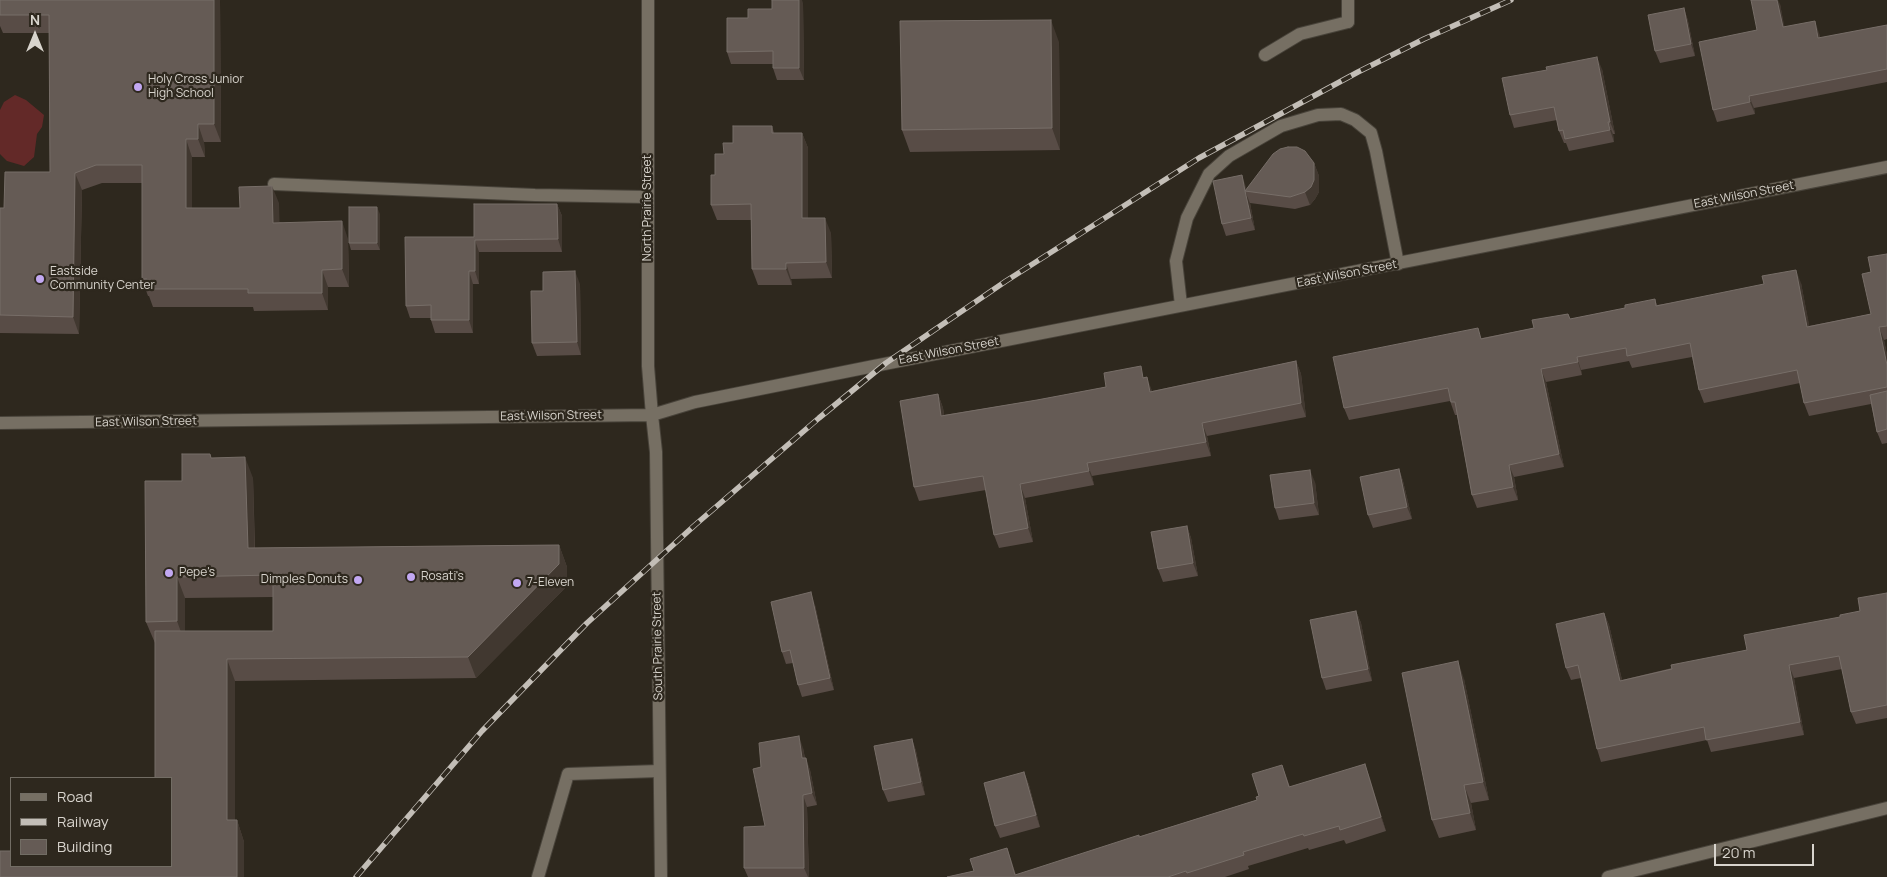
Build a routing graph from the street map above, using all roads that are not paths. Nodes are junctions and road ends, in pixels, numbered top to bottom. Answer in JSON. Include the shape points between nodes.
{"nodes":[{"id":1,"x":648,"y":0,"type":"edge"},
{"id":2,"x":1348,"y":0,"type":"edge"},
{"id":3,"x":1265,"y":55,"type":"dead end"},
{"id":4,"x":1887,"y":167,"type":"edge"},
{"id":5,"x":274,"y":184,"type":"dead end"},
{"id":6,"x":648,"y":197,"type":"junction"},
{"id":7,"x":1398,"y":264,"type":"junction"},
{"id":8,"x":1181,"y":305,"type":"junction"},
{"id":9,"x":652,"y":415,"type":"junction"},
{"id":10,"x":0,"y":424,"type":"edge"},
{"id":11,"x":660,"y":771,"type":"junction"},
{"id":12,"x":1887,"y":808,"type":"edge"},
{"id":13,"x":538,"y":877,"type":"edge"},
{"id":14,"x":661,"y":877,"type":"edge"},
{"id":15,"x":1608,"y":877,"type":"edge"}],
"edges":[{"from":1,"to":6,"type":"street","name":"North Prairie Street"},
{"from":2,"to":3,"type":"street","via":[[1348,22],[1300,34]]},
{"from":4,"to":7,"type":"street","name":"East Wilson Street"},
{"from":5,"to":6,"type":"street"},
{"from":6,"to":9,"type":"street","name":"North Prairie Street","via":[[648,366]]},
{"from":7,"to":8,"type":"street","name":"East Wilson Street"},
{"from":7,"to":8,"type":"street","via":[[1371,133],[1341,114],[1318,116],[1281,126],[1230,156],[1209,174],[1187,218],[1176,261]]},
{"from":8,"to":9,"type":"street","name":"East Wilson Street","via":[[694,402]]},
{"from":9,"to":10,"type":"street","name":"East Wilson Street"},
{"from":9,"to":11,"type":"street","name":"South Prairie Street","via":[[656,452]]},
{"from":11,"to":13,"type":"street","via":[[568,774]]},
{"from":11,"to":14,"type":"street","name":"South Prairie Street"},
{"from":12,"to":15,"type":"street"}]}
